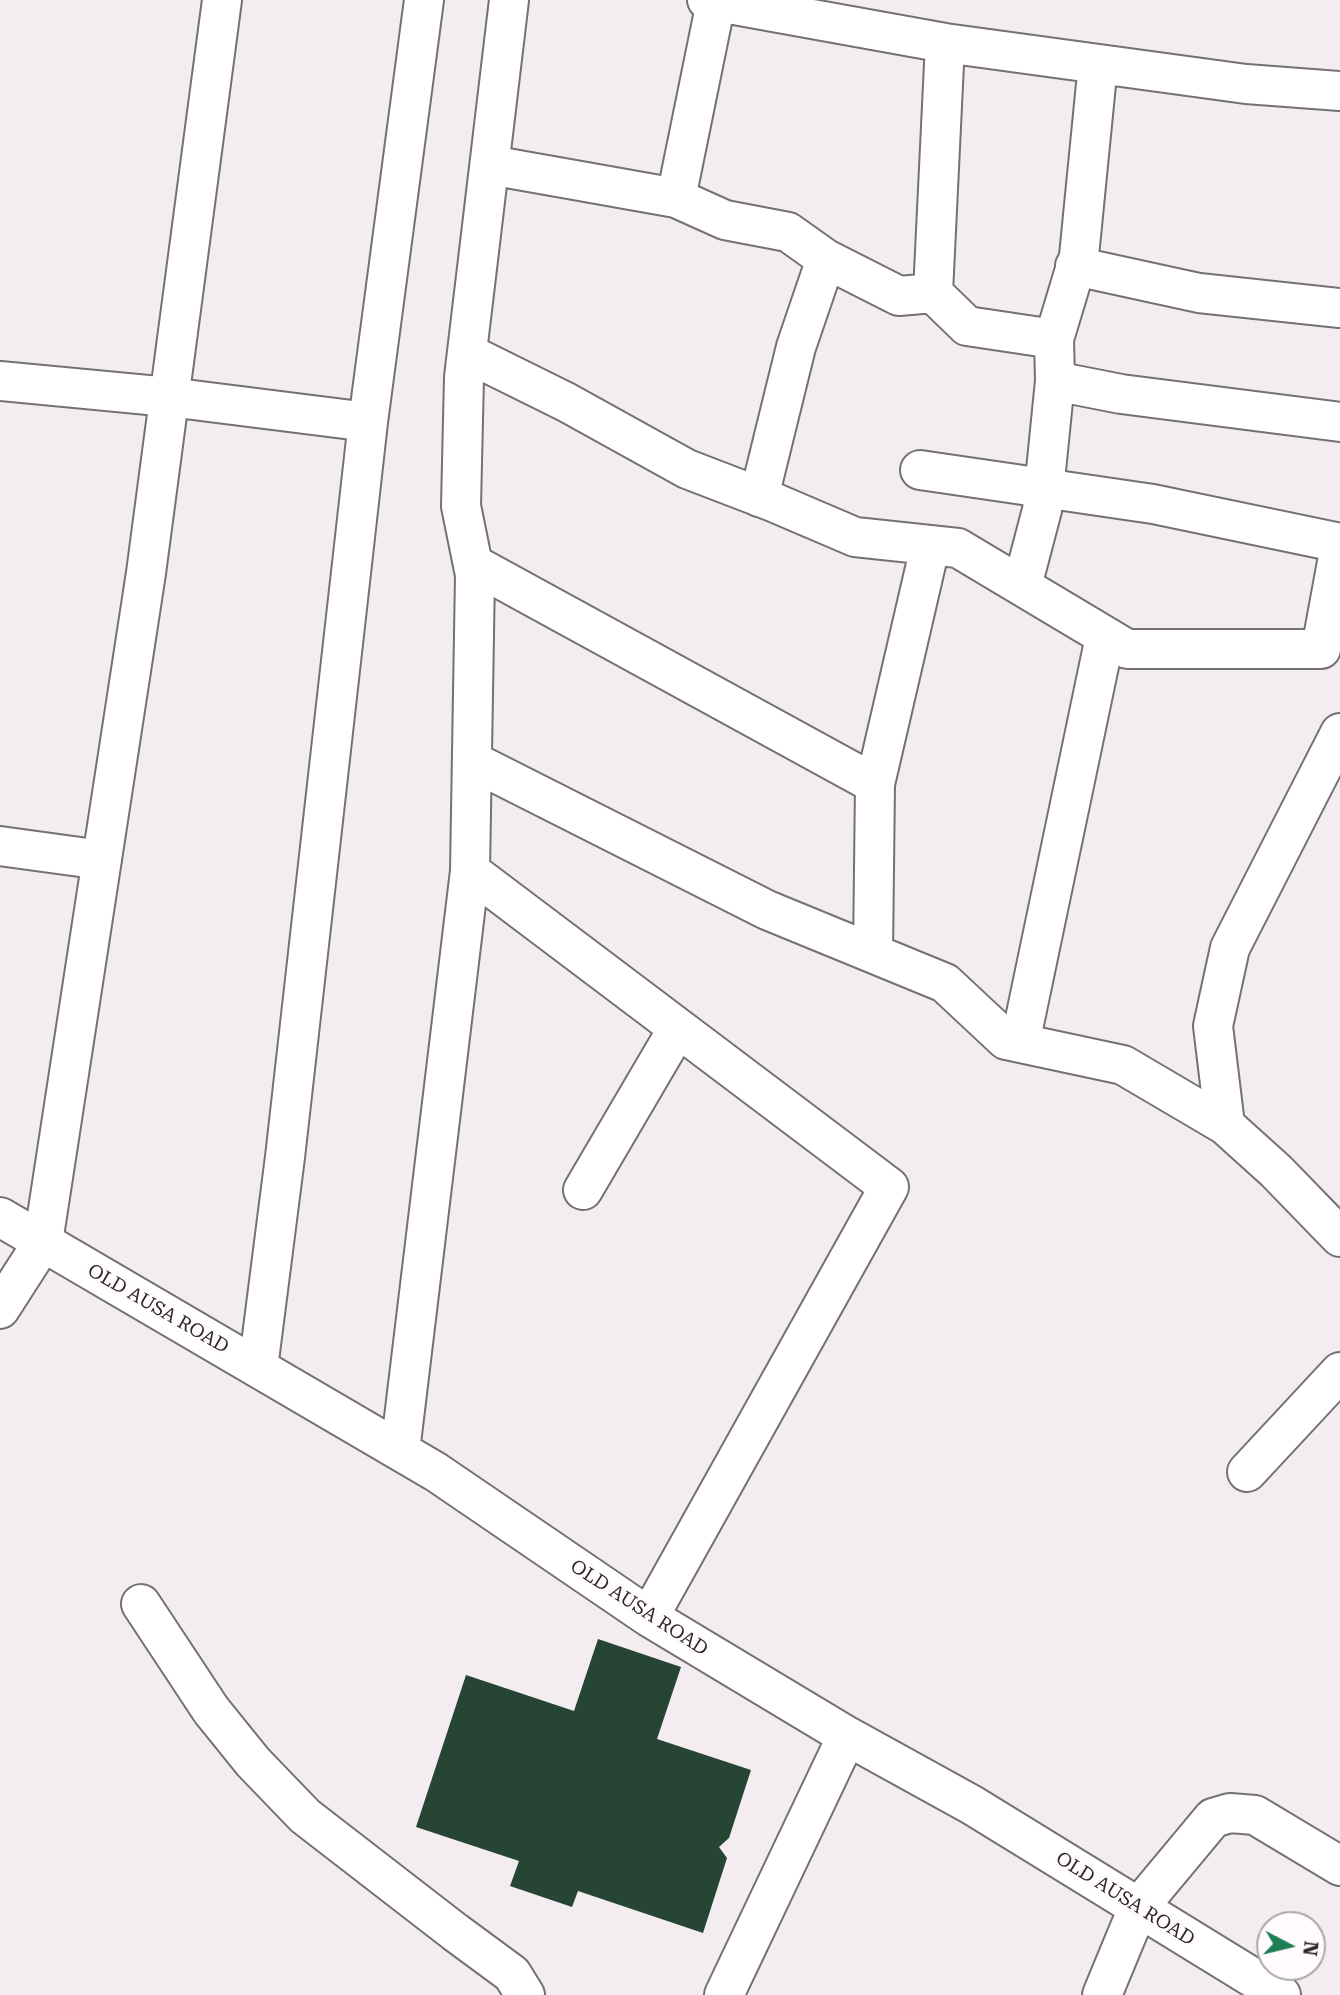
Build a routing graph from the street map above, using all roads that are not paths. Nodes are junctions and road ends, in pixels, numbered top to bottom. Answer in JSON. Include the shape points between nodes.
{"nodes":[{"id":1,"x":222,"y":0,"type":"edge"},
{"id":2,"x":424,"y":0,"type":"edge"},
{"id":3,"x":509,"y":0,"type":"edge"},
{"id":4,"x":711,"y":1,"type":"edge"},
{"id":5,"x":945,"y":44,"type":"junction"},
{"id":6,"x":1098,"y":64,"type":"junction"},
{"id":7,"x":1340,"y":91,"type":"edge"},
{"id":8,"x":490,"y":164,"type":"junction"},
{"id":9,"x":676,"y":198,"type":"junction"},
{"id":10,"x":826,"y":259,"type":"junction"},
{"id":11,"x":1075,"y":266,"type":"junction"},
{"id":12,"x":933,"y":293,"type":"junction"},
{"id":13,"x":1340,"y":309,"type":"edge"},
{"id":14,"x":1054,"y":339,"type":"junction"},
{"id":15,"x":467,"y":353,"type":"junction"},
{"id":16,"x":0,"y":381,"type":"edge"},
{"id":17,"x":1055,"y":381,"type":"junction"},
{"id":18,"x":169,"y":397,"type":"junction"},
{"id":19,"x":368,"y":422,"type":"junction"},
{"id":20,"x":1340,"y":422,"type":"edge"},
{"id":21,"x":920,"y":470,"type":"dead end"},
{"id":22,"x":1043,"y":489,"type":"junction"},
{"id":23,"x":759,"y":496,"type":"junction"},
{"id":24,"x":1340,"y":544,"type":"edge"},
{"id":25,"x":930,"y":547,"type":"junction"},
{"id":26,"x":473,"y":564,"type":"junction"},
{"id":27,"x":1022,"y":586,"type":"junction"},
{"id":28,"x":1105,"y":637,"type":"junction"},
{"id":29,"x":1331,"y":652,"type":"edge"},
{"id":30,"x":1340,"y":733,"type":"edge"},
{"id":31,"x":472,"y":761,"type":"junction"},
{"id":32,"x":875,"y":784,"type":"junction"},
{"id":33,"x":0,"y":846,"type":"edge"},
{"id":34,"x":102,"y":860,"type":"junction"},
{"id":35,"x":470,"y":872,"type":"junction"},
{"id":36,"x":873,"y":953,"type":"junction"},
{"id":37,"x":678,"y":1028,"type":"junction"},
{"id":38,"x":1020,"y":1043,"type":"junction"},
{"id":39,"x":1226,"y":1125,"type":"junction"},
{"id":40,"x":583,"y":1190,"type":"dead end"},
{"id":41,"x":0,"y":1217,"type":"edge"},
{"id":42,"x":1340,"y":1237,"type":"edge"},
{"id":43,"x":43,"y":1242,"type":"junction"},
{"id":44,"x":0,"y":1309,"type":"edge"},
{"id":45,"x":258,"y":1367,"type":"junction"},
{"id":46,"x":1340,"y":1371,"type":"edge"},
{"id":47,"x":400,"y":1451,"type":"junction"},
{"id":48,"x":1247,"y":1472,"type":"dead end"},
{"id":49,"x":141,"y":1604,"type":"dead end"},
{"id":50,"x":649,"y":1617,"type":"junction"},
{"id":51,"x":847,"y":1736,"type":"junction"},
{"id":52,"x":1340,"y":1866,"type":"edge"},
{"id":53,"x":1139,"y":1908,"type":"junction"},
{"id":54,"x":525,"y":1995,"type":"edge"},
{"id":55,"x":724,"y":1995,"type":"edge"},
{"id":56,"x":1102,"y":1995,"type":"edge"},
{"id":57,"x":1282,"y":1995,"type":"edge"}],
"edges":[{"from":1,"to":18,"type":"street"},
{"from":2,"to":19,"type":"street"},
{"from":3,"to":8,"type":"street"},
{"from":4,"to":5,"type":"street"},
{"from":4,"to":9,"type":"street"},
{"from":5,"to":6,"type":"street"},
{"from":5,"to":12,"type":"street"},
{"from":6,"to":7,"type":"street"},
{"from":6,"to":11,"type":"street"},
{"from":8,"to":9,"type":"street"},
{"from":8,"to":15,"type":"street"},
{"from":9,"to":10,"type":"street","via":[[725,220],[788,232]]},
{"from":10,"to":12,"type":"street","via":[[899,296]]},
{"from":10,"to":23,"type":"street","via":[[796,347]]},
{"from":11,"to":13,"type":"street","via":[[1199,293]]},
{"from":11,"to":14,"type":"street"},
{"from":12,"to":14,"type":"street","via":[[967,326]]},
{"from":14,"to":17,"type":"street"},
{"from":15,"to":23,"type":"street","via":[[687,469]]},
{"from":15,"to":26,"type":"street","via":[[461,506]]},
{"from":16,"to":18,"type":"street"},
{"from":17,"to":20,"type":"street"},
{"from":17,"to":22,"type":"street"},
{"from":18,"to":19,"type":"street"},
{"from":18,"to":34,"type":"street"},
{"from":19,"to":45,"type":"street"},
{"from":21,"to":22,"type":"street"},
{"from":22,"to":24,"type":"street","via":[[1153,504]]},
{"from":22,"to":27,"type":"street"},
{"from":23,"to":25,"type":"street","via":[[855,537]]},
{"from":24,"to":29,"type":"street"},
{"from":25,"to":27,"type":"street","via":[[958,548]]},
{"from":25,"to":32,"type":"street"},
{"from":26,"to":31,"type":"street"},
{"from":26,"to":32,"type":"street"},
{"from":27,"to":28,"type":"street"},
{"from":28,"to":29,"type":"street","via":[[1127,649]]},
{"from":28,"to":38,"type":"street"},
{"from":30,"to":39,"type":"street","via":[[1230,948],[1213,1026]]},
{"from":31,"to":35,"type":"street"},
{"from":31,"to":36,"type":"street","via":[[767,910]]},
{"from":32,"to":36,"type":"street"},
{"from":33,"to":34,"type":"street"},
{"from":34,"to":43,"type":"street"},
{"from":35,"to":37,"type":"street"},
{"from":35,"to":47,"type":"street"},
{"from":36,"to":38,"type":"street","via":[[945,983],[1006,1040]]},
{"from":37,"to":40,"type":"street"},
{"from":37,"to":50,"type":"street","via":[[889,1187]]},
{"from":38,"to":39,"type":"street","via":[[1123,1066]]},
{"from":39,"to":42,"type":"street"},
{"from":41,"to":43,"type":"street","name":"OLD AUSA ROAD"},
{"from":43,"to":44,"type":"street"},
{"from":43,"to":45,"type":"street","name":"OLD AUSA ROAD"},
{"from":45,"to":47,"type":"street","name":"OLD AUSA ROAD"},
{"from":46,"to":48,"type":"street"},
{"from":47,"to":50,"type":"street","name":"OLD AUSA ROAD"},
{"from":49,"to":54,"type":"street","via":[[211,1710],[305,1816],[512,1974]]},
{"from":50,"to":51,"type":"street","name":"OLD AUSA ROAD"},
{"from":51,"to":53,"type":"street","name":"OLD AUSA ROAD","via":[[972,1805]]},
{"from":51,"to":55,"type":"street"},
{"from":52,"to":53,"type":"street","via":[[1255,1815],[1230,1813],[1213,1818]]},
{"from":53,"to":56,"type":"street"},
{"from":53,"to":57,"type":"street","name":"OLD AUSA ROAD"}]}
